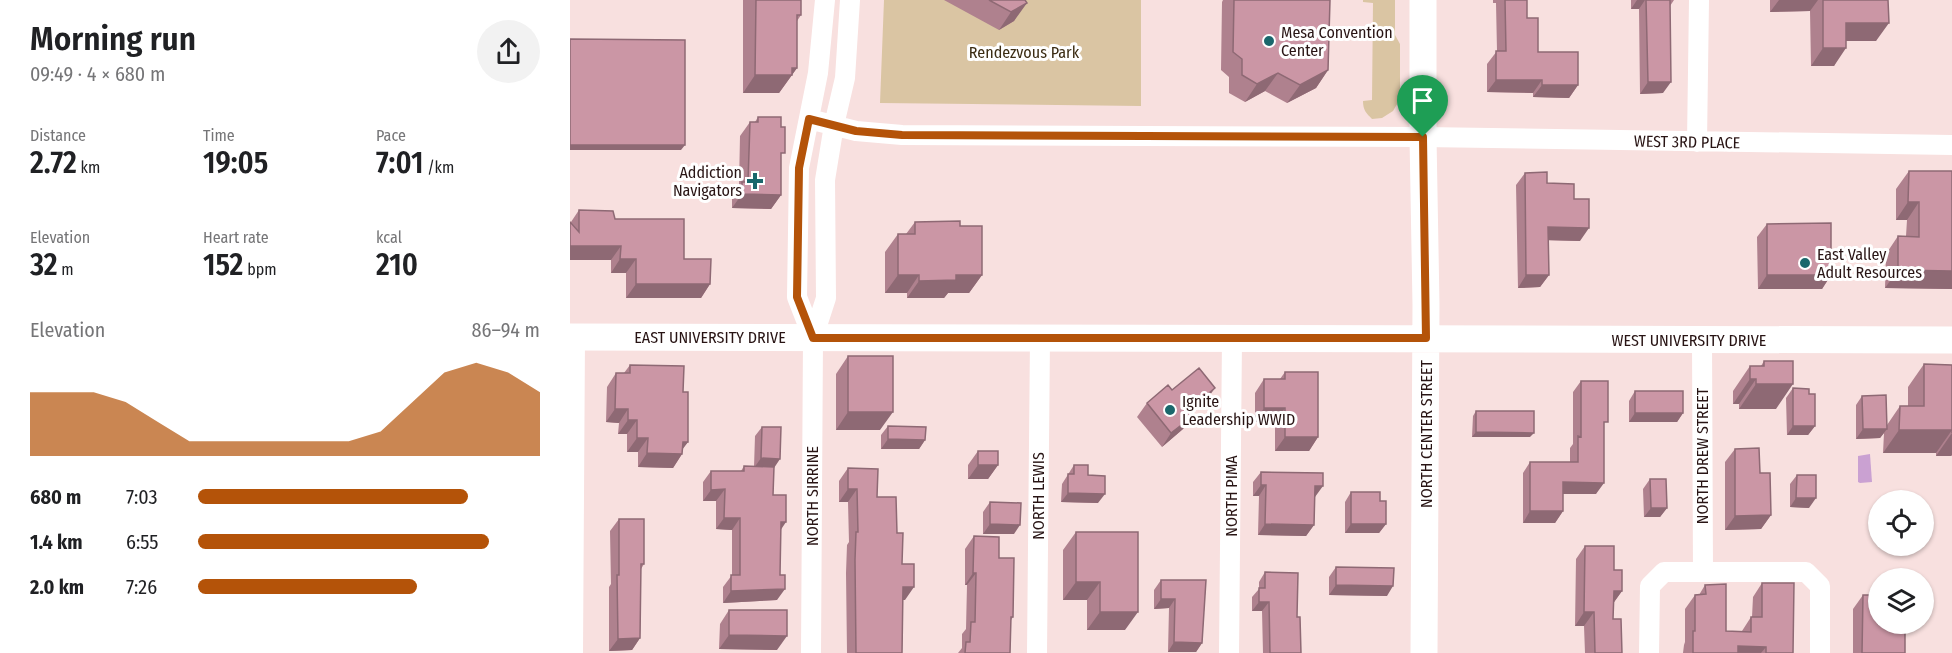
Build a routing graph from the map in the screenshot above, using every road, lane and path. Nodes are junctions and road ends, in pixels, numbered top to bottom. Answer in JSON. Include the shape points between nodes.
{"nodes":[{"id":1,"x":825,"y":0,"type":"edge"},
{"id":2,"x":850,"y":0,"type":"edge"},
{"id":3,"x":1424,"y":0,"type":"edge"},
{"id":4,"x":1699,"y":0,"type":"edge"},
{"id":5,"x":809,"y":119,"type":"junction"},
{"id":6,"x":834,"y":125,"type":"junction"},
{"id":7,"x":1423,"y":137,"type":"junction"},
{"id":8,"x":1697,"y":142,"type":"junction"},
{"id":9,"x":1952,"y":145,"type":"edge"},
{"id":10,"x":572,"y":337,"type":"edge"},
{"id":11,"x":813,"y":338,"type":"junction"},
{"id":12,"x":1040,"y":338,"type":"junction"},
{"id":13,"x":1426,"y":338,"type":"junction"},
{"id":14,"x":1232,"y":339,"type":"junction"},
{"id":15,"x":1702,"y":340,"type":"junction"},
{"id":16,"x":1952,"y":340,"type":"edge"},
{"id":17,"x":1702,"y":572,"type":"junction"},
{"id":18,"x":573,"y":653,"type":"edge"},
{"id":19,"x":811,"y":653,"type":"edge"},
{"id":20,"x":1037,"y":653,"type":"edge"},
{"id":21,"x":1230,"y":653,"type":"edge"},
{"id":22,"x":1424,"y":653,"type":"edge"},
{"id":23,"x":1649,"y":653,"type":"edge"},
{"id":24,"x":1820,"y":653,"type":"edge"}],
"edges":[{"from":1,"to":5,"type":"street"},
{"from":2,"to":6,"type":"street","via":[[845,78]]},
{"from":3,"to":7,"type":"main road","name":"NORTH CENTER STREET"},
{"from":4,"to":8,"type":"street"},
{"from":5,"to":6,"type":"street","name":"WEST 3RD PLACE"},
{"from":5,"to":11,"type":"street","via":[[799,168],[797,297]]},
{"from":6,"to":7,"type":"street","name":"WEST 3RD PLACE","via":[[902,135]]},
{"from":6,"to":11,"type":"street","via":[[825,180],[826,298]]},
{"from":7,"to":8,"type":"street","name":"WEST 3RD PLACE"},
{"from":7,"to":13,"type":"main road","name":"NORTH CENTER STREET"},
{"from":8,"to":9,"type":"street","name":"WEST 3RD PLACE"},
{"from":10,"to":11,"type":"main road","name":"EAST UNIVERSITY DRIVE"},
{"from":10,"to":18,"type":"street"},
{"from":11,"to":12,"type":"main road","name":"EAST UNIVERSITY DRIVE"},
{"from":11,"to":19,"type":"street","name":"NORTH SIRRINE"},
{"from":12,"to":14,"type":"main road","name":"EAST UNIVERSITY DRIVE"},
{"from":12,"to":20,"type":"street","name":"NORTH LEWIS"},
{"from":13,"to":14,"type":"main road","name":"EAST UNIVERSITY DRIVE"},
{"from":13,"to":15,"type":"main road","name":"WEST UNIVERSITY DRIVE"},
{"from":13,"to":22,"type":"main road","name":"NORTH CENTER STREET"},
{"from":14,"to":21,"type":"street","name":"NORTH PIMA"},
{"from":15,"to":16,"type":"main road","name":"WEST UNIVERSITY DRIVE"},
{"from":15,"to":17,"type":"street","name":"NORTH DREW STREET"},
{"from":17,"to":23,"type":"street","via":[[1664,572],[1650,586]]},
{"from":17,"to":24,"type":"street","via":[[1806,572],[1820,586]]}]}
